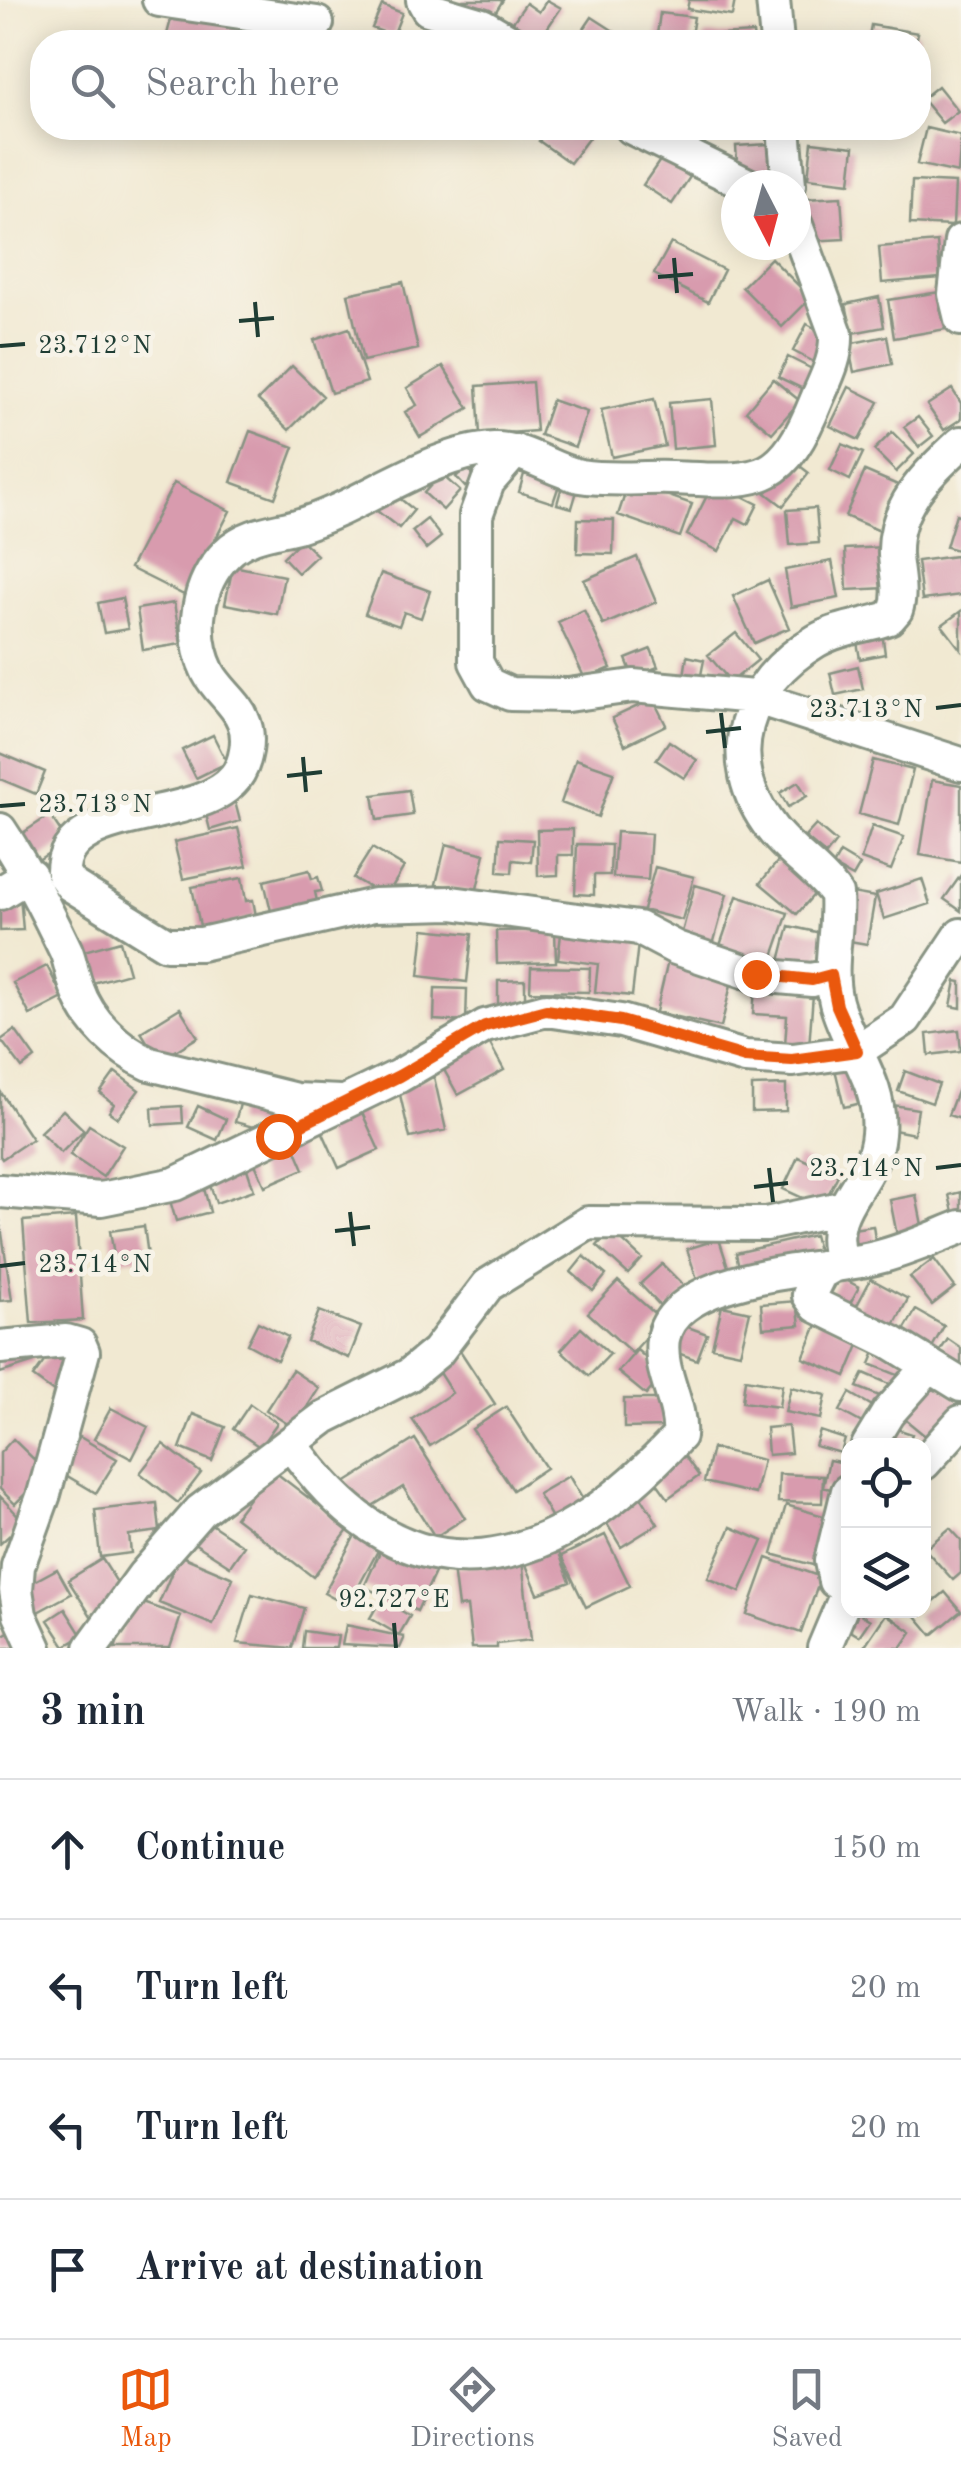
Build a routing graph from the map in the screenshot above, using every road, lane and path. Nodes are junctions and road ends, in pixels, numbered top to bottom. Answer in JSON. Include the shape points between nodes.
{"nodes":[{"id":1,"x":159,"y":0,"type":"edge"},
{"id":2,"x":423,"y":0,"type":"edge"},
{"id":3,"x":773,"y":0,"type":"edge"},
{"id":4,"x":317,"y":23,"type":"dead end"},
{"id":5,"x":489,"y":30,"type":"edge"},
{"id":6,"x":775,"y":30,"type":"edge"},
{"id":7,"x":656,"y":140,"type":"edge"},
{"id":8,"x":785,"y":140,"type":"edge"},
{"id":9,"x":787,"y":170,"type":"edge"},
{"id":10,"x":721,"y":172,"type":"edge"},
{"id":11,"x":961,"y":241,"type":"edge"},
{"id":12,"x":809,"y":260,"type":"edge"},
{"id":13,"x":961,"y":320,"type":"edge"},
{"id":14,"x":961,"y":443,"type":"edge"},
{"id":15,"x":515,"y":452,"type":"junction"},
{"id":16,"x":754,"y":698,"type":"junction"},
{"id":17,"x":961,"y":764,"type":"edge"},
{"id":18,"x":0,"y":830,"type":"edge"},
{"id":19,"x":30,"y":875,"type":"junction"},
{"id":20,"x":0,"y":892,"type":"edge"},
{"id":21,"x":961,"y":935,"type":"edge"},
{"id":22,"x":831,"y":975,"type":"junction"},
{"id":23,"x":857,"y":1051,"type":"junction"},
{"id":24,"x":346,"y":1102,"type":"junction"},
{"id":25,"x":5,"y":1183,"type":"edge"},
{"id":26,"x":841,"y":1208,"type":"junction"},
{"id":27,"x":961,"y":1226,"type":"edge"},
{"id":28,"x":841,"y":1261,"type":"junction"},
{"id":29,"x":0,"y":1346,"type":"edge"},
{"id":30,"x":930,"y":1366,"type":"junction"},
{"id":31,"x":961,"y":1384,"type":"edge"},
{"id":32,"x":961,"y":1422,"type":"edge"},
{"id":33,"x":873,"y":1438,"type":"edge"},
{"id":34,"x":292,"y":1445,"type":"junction"},
{"id":35,"x":931,"y":1455,"type":"edge"},
{"id":36,"x":841,"y":1520,"type":"edge"},
{"id":37,"x":841,"y":1586,"type":"edge"},
{"id":38,"x":841,"y":1608,"type":"edge"},
{"id":39,"x":35,"y":1648,"type":"edge"},
{"id":40,"x":91,"y":1648,"type":"edge"},
{"id":41,"x":824,"y":1648,"type":"edge"}],
"edges":[{"from":1,"to":4,"type":"street"},
{"from":2,"to":5,"type":"street","via":[[428,8]]},
{"from":3,"to":6,"type":"street"},
{"from":7,"to":10,"type":"street"},
{"from":8,"to":9,"type":"street"},
{"from":11,"to":13,"type":"street","via":[[955,294]]},
{"from":12,"to":15,"type":"street","via":[[836,350],[811,416],[772,472],[719,482],[592,477]]},
{"from":14,"to":16,"type":"street","via":[[912,493],[901,515],[896,610],[817,640]]},
{"from":15,"to":16,"type":"street","via":[[488,482],[476,515],[476,662],[488,684],[510,694],[568,696],[634,686]]},
{"from":15,"to":22,"type":"street","via":[[477,451],[333,514],[258,534],[231,549],[214,568],[198,610],[208,672],[246,726],[236,777],[187,805],[74,839],[64,852],[62,874],[166,944],[201,944],[374,905],[452,903],[638,928],[756,974],[812,980]]},
{"from":16,"to":17,"type":"street"},
{"from":16,"to":22,"type":"street","via":[[743,745],[749,786],[771,828],[836,894]]},
{"from":18,"to":19,"type":"street"},
{"from":19,"to":20,"type":"street"},
{"from":19,"to":24,"type":"street","via":[[78,992],[128,1054],[296,1100]]},
{"from":21,"to":23,"type":"street","via":[[905,1019]]},
{"from":22,"to":23,"type":"street"},
{"from":23,"to":24,"type":"street","via":[[792,1060],[745,1057],[621,1021],[546,1010],[485,1026]]},
{"from":23,"to":26,"type":"street","via":[[874,1087],[878,1136],[869,1172]]},
{"from":24,"to":25,"type":"street","via":[[175,1184],[101,1199]]},
{"from":26,"to":28,"type":"street"},
{"from":26,"to":34,"type":"street","via":[[766,1224],[588,1222],[488,1285],[437,1352],[410,1375],[325,1416]]},
{"from":27,"to":28,"type":"street","via":[[872,1260]]},
{"from":28,"to":30,"type":"street","via":[[820,1273],[812,1301]]},
{"from":28,"to":34,"type":"street","via":[[736,1284],[686,1307],[663,1336],[679,1436],[588,1514],[501,1554],[443,1559],[383,1534],[340,1506]]},
{"from":29,"to":39,"type":"street","via":[[66,1341],[83,1352],[18,1566],[18,1602]]},
{"from":30,"to":31,"type":"street"},
{"from":30,"to":33,"type":"street"},
{"from":32,"to":35,"type":"street"},
{"from":34,"to":40,"type":"street","via":[[200,1511]]},
{"from":36,"to":37,"type":"street","via":[[831,1561]]},
{"from":38,"to":41,"type":"street"}]}
